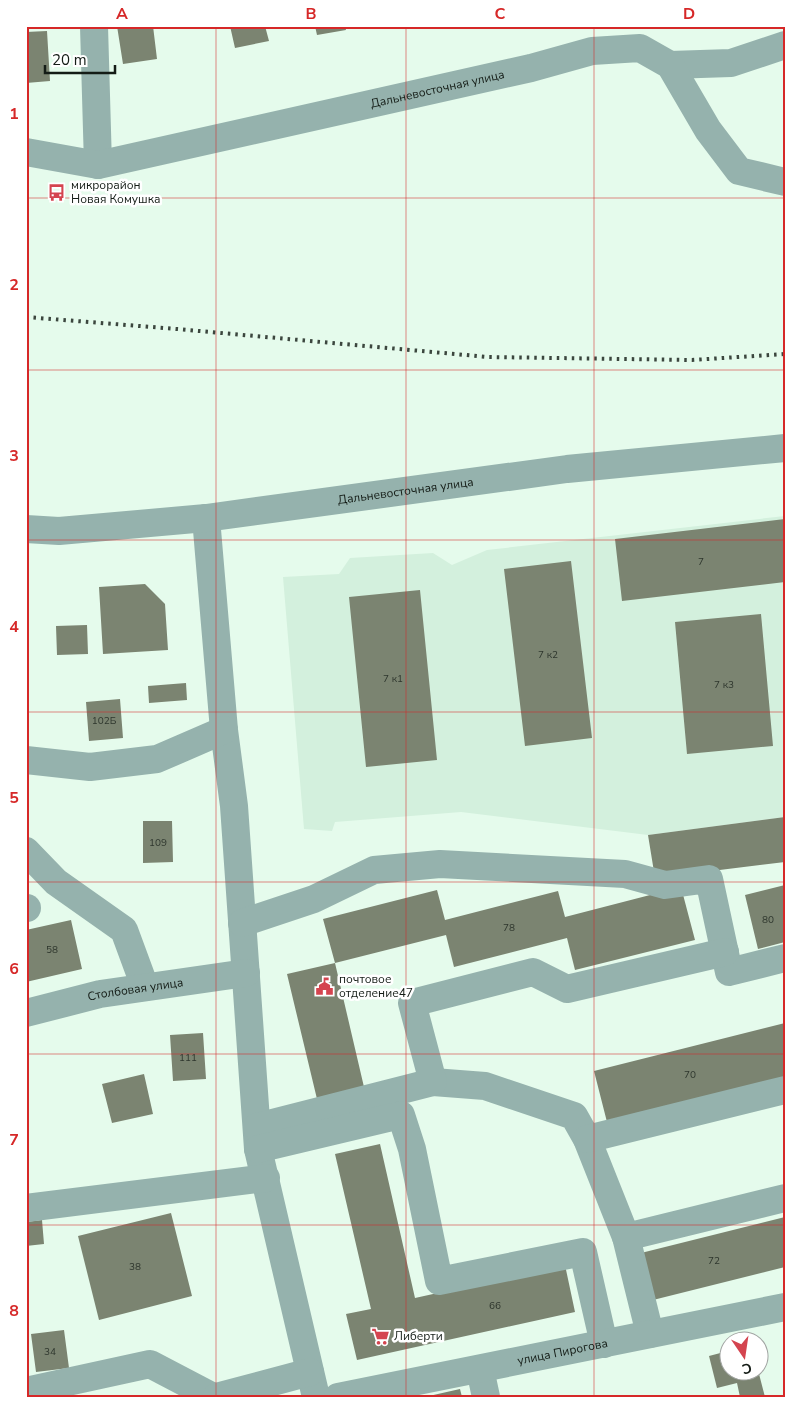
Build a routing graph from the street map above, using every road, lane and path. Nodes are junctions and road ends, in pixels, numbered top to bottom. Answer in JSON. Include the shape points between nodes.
{"nodes":[{"id":1,"x":94,"y":26,"type":"edge"},
{"id":2,"x":785,"y":45,"type":"edge"},
{"id":3,"x":670,"y":65,"type":"junction"},
{"id":4,"x":26,"y":152,"type":"edge"},
{"id":5,"x":98,"y":165,"type":"junction"},
{"id":6,"x":785,"y":182,"type":"edge"},
{"id":7,"x":785,"y":448,"type":"edge"},
{"id":8,"x":206,"y":518,"type":"junction"},
{"id":9,"x":26,"y":529,"type":"edge"},
{"id":10,"x":224,"y":730,"type":"junction"},
{"id":11,"x":26,"y":760,"type":"edge"},
{"id":12,"x":26,"y":851,"type":"edge"},
{"id":13,"x":242,"y":924,"type":"junction"},
{"id":14,"x":725,"y":952,"type":"junction"},
{"id":15,"x":785,"y":958,"type":"edge"},
{"id":16,"x":246,"y":974,"type":"junction"},
{"id":17,"x":145,"y":988,"type":"junction"},
{"id":18,"x":26,"y":1013,"type":"edge"},
{"id":19,"x":433,"y":1082,"type":"junction"},
{"id":20,"x":785,"y":1090,"type":"edge"},
{"id":21,"x":257,"y":1138,"type":"junction"},
{"id":22,"x":587,"y":1140,"type":"junction"},
{"id":23,"x":266,"y":1178,"type":"junction"},
{"id":24,"x":785,"y":1198,"type":"edge"},
{"id":25,"x":26,"y":1208,"type":"edge"},
{"id":26,"x":626,"y":1237,"type":"junction"},
{"id":27,"x":785,"y":1306,"type":"edge"},
{"id":28,"x":650,"y":1334,"type":"junction"},
{"id":29,"x":604,"y":1344,"type":"junction"},
{"id":30,"x":480,"y":1369,"type":"junction"},
{"id":31,"x":313,"y":1384,"type":"edge"},
{"id":32,"x":26,"y":1391,"type":"edge"},
{"id":33,"x":214,"y":1397,"type":"edge"},
{"id":34,"x":338,"y":1397,"type":"edge"},
{"id":35,"x":486,"y":1397,"type":"edge"}],
"edges":[{"from":1,"to":5,"type":"street"},
{"from":2,"to":3,"type":"street","via":[[731,63]]},
{"from":3,"to":5,"type":"street","name":"Дальневосточная улица","via":[[640,48],[592,51],[521,70]]},
{"from":3,"to":6,"type":"street","via":[[708,130],[739,171]]},
{"from":4,"to":5,"type":"street","name":"Дальневосточная улица"},
{"from":7,"to":8,"type":"street","name":"Дальневосточная улица","via":[[568,469]]},
{"from":8,"to":9,"type":"street","name":"Дальневосточная улица","via":[[59,531]]},
{"from":8,"to":10,"type":"street"},
{"from":10,"to":11,"type":"street","via":[[157,758],[90,767]]},
{"from":10,"to":13,"type":"street","via":[[234,806]]},
{"from":12,"to":17,"type":"street","via":[[56,882],[124,930]]},
{"from":13,"to":14,"type":"street","via":[[314,898],[374,870],[440,864],[625,874],[665,885],[708,879]]},
{"from":13,"to":16,"type":"street"},
{"from":14,"to":15,"type":"street","via":[[729,972]]},
{"from":14,"to":19,"type":"street","via":[[567,989],[533,972],[412,1003]]},
{"from":16,"to":17,"type":"street","name":"Столбовая улица"},
{"from":16,"to":21,"type":"street"},
{"from":17,"to":18,"type":"street","name":"Столбовая улица","via":[[100,994]]},
{"from":19,"to":21,"type":"street"},
{"from":19,"to":22,"type":"street","via":[[485,1086],[574,1116]]},
{"from":20,"to":22,"type":"street"},
{"from":21,"to":23,"type":"street"},
{"from":21,"to":29,"type":"street","via":[[401,1115],[412,1149],[439,1280],[583,1252]]},
{"from":22,"to":26,"type":"street"},
{"from":23,"to":25,"type":"street"},
{"from":23,"to":31,"type":"street"},
{"from":24,"to":26,"type":"street"},
{"from":26,"to":28,"type":"street"},
{"from":27,"to":28,"type":"street","name":"улица Пирогова"},
{"from":28,"to":29,"type":"street","name":"улица Пирогова"},
{"from":29,"to":30,"type":"street","name":"улица Пирогова"},
{"from":30,"to":34,"type":"street","name":"улица Пирогова"},
{"from":30,"to":35,"type":"street"},
{"from":31,"to":33,"type":"street"},
{"from":32,"to":33,"type":"street","via":[[150,1364]]}]}
